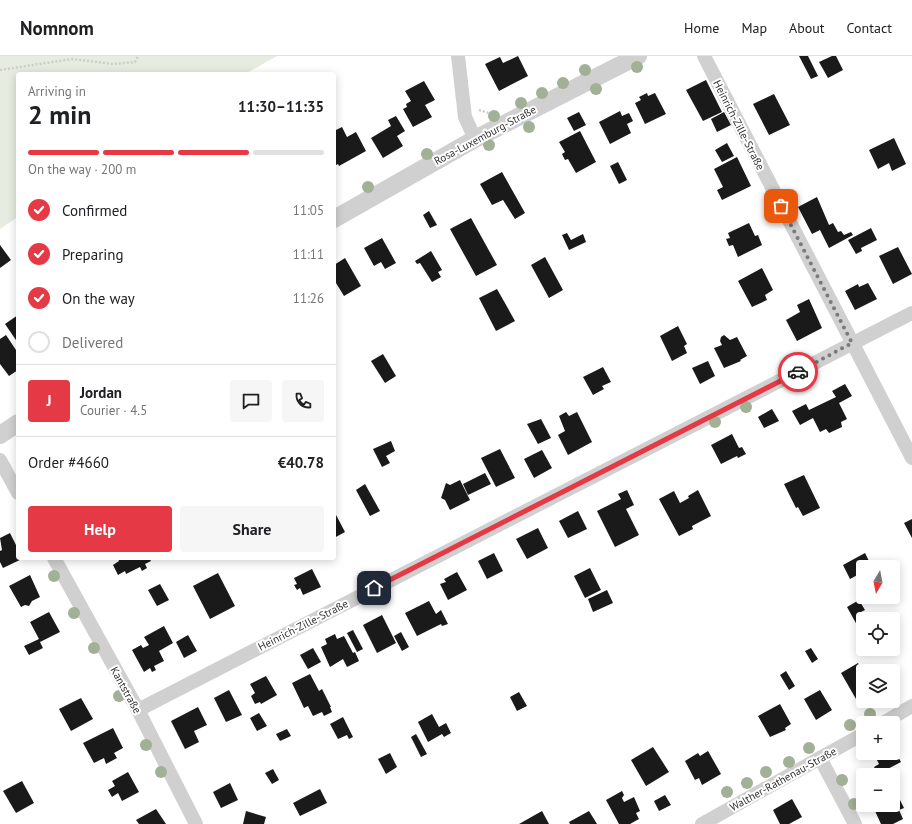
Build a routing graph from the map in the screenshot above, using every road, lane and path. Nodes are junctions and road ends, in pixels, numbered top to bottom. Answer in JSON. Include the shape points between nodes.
{"nodes":[{"id":1,"x":138,"y":56,"type":"edge"},
{"id":2,"x":458,"y":56,"type":"edge"},
{"id":3,"x":638,"y":56,"type":"edge"},
{"id":4,"x":704,"y":56,"type":"edge"},
{"id":5,"x":0,"y":70,"type":"edge"},
{"id":6,"x":475,"y":139,"type":"junction"},
{"id":7,"x":336,"y":218,"type":"edge"},
{"id":8,"x":912,"y":313,"type":"edge"},
{"id":9,"x":852,"y":343,"type":"junction"},
{"id":10,"x":16,"y":424,"type":"edge"},
{"id":11,"x":0,"y":435,"type":"edge"},
{"id":12,"x":912,"y":458,"type":"edge"},
{"id":13,"x":0,"y":460,"type":"edge"},
{"id":14,"x":16,"y":489,"type":"edge"},
{"id":15,"x":55,"y":560,"type":"edge"},
{"id":16,"x":912,"y":706,"type":"edge"},
{"id":17,"x":138,"y":710,"type":"junction"},
{"id":18,"x":895,"y":716,"type":"edge"},
{"id":19,"x":856,"y":738,"type":"edge"},
{"id":20,"x":820,"y":758,"type":"junction"},
{"id":21,"x":196,"y":824,"type":"edge"},
{"id":22,"x":702,"y":824,"type":"edge"},
{"id":23,"x":855,"y":824,"type":"edge"}],
"edges":[{"from":1,"to":5,"type":"path","via":[[135,62],[113,64],[72,59]]},
{"from":2,"to":6,"type":"street","via":[[465,117]]},
{"from":3,"to":6,"type":"street","name":"Rosa-Luxemburg-Straße"},
{"from":4,"to":9,"type":"street","name":"Heinrich-Zille-Straße"},
{"from":6,"to":7,"type":"street","name":"Rosa-Luxemburg-Straße"},
{"from":8,"to":9,"type":"street","name":"Heinrich-Zille-Straße"},
{"from":9,"to":12,"type":"street","name":"Heinrich-Zille-Straße"},
{"from":9,"to":17,"type":"street","name":"Heinrich-Zille-Straße"},
{"from":10,"to":11,"type":"street"},
{"from":13,"to":14,"type":"street"},
{"from":15,"to":17,"type":"street","name":"Kantstraße"},
{"from":16,"to":18,"type":"street"},
{"from":17,"to":21,"type":"street","name":"Kantstraße"},
{"from":19,"to":20,"type":"street","name":"Walther-Rathenau-Straße"},
{"from":20,"to":22,"type":"street","name":"Walther-Rathenau-Straße"},
{"from":20,"to":23,"type":"street"}]}
